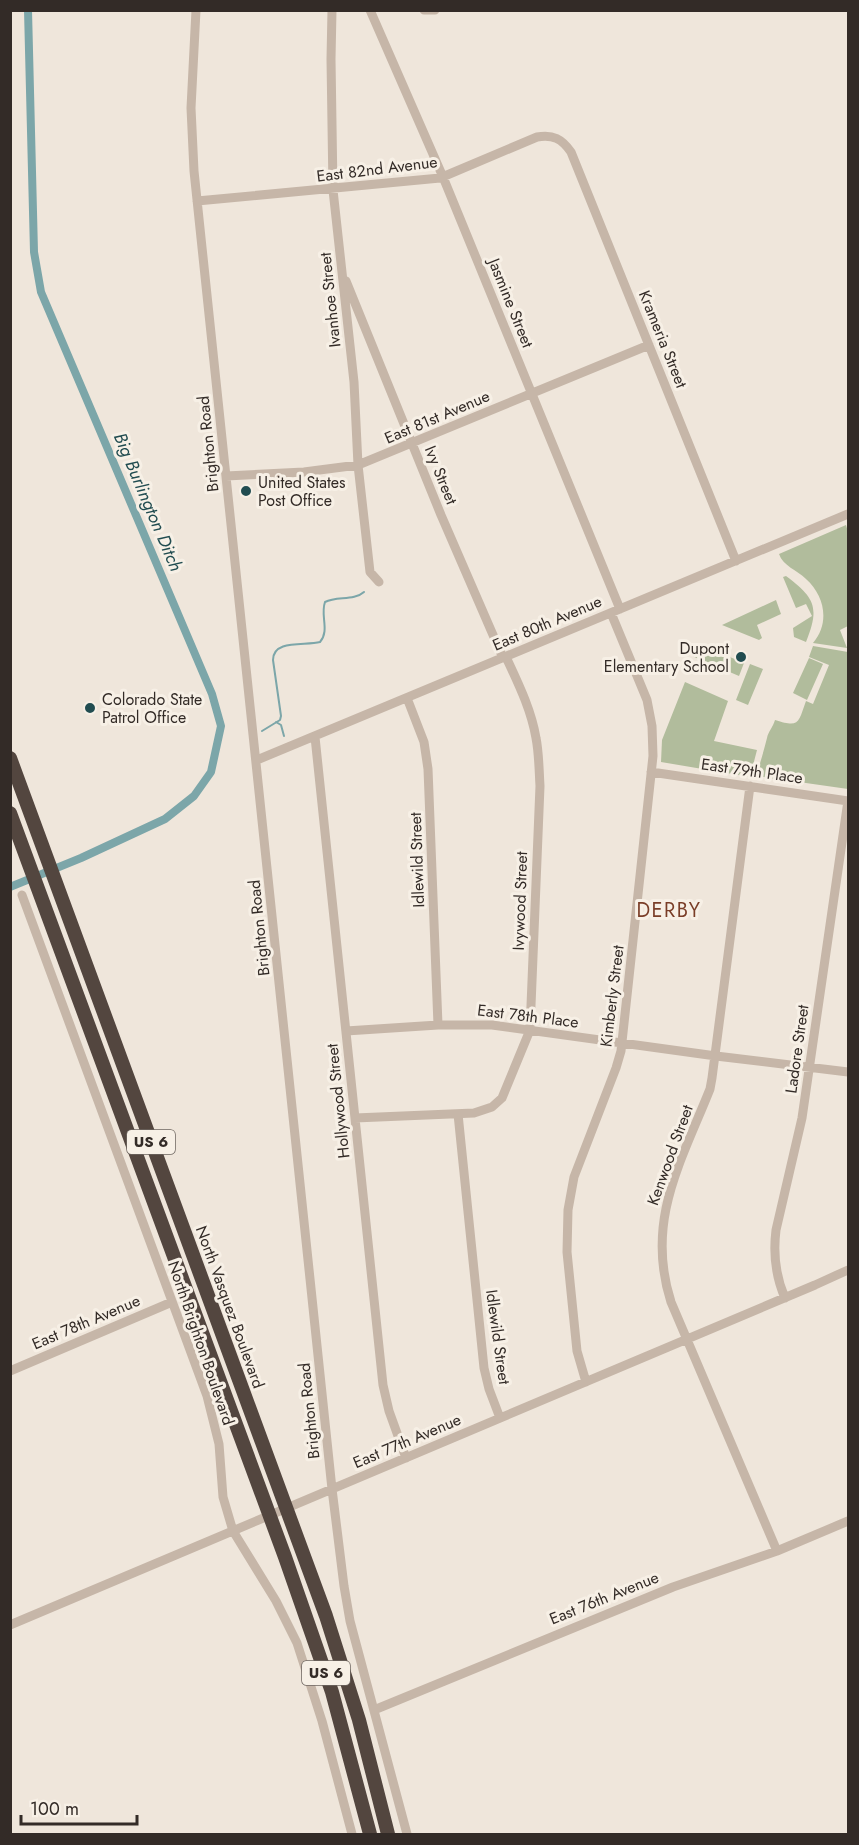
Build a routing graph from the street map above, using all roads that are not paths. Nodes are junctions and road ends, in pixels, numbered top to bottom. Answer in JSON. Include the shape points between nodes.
{"nodes":[{"id":1,"x":196,"y":10,"type":"edge"},
{"id":2,"x":332,"y":10,"type":"edge"},
{"id":3,"x":370,"y":10,"type":"edge"},
{"id":4,"x":424,"y":10,"type":"edge"},
{"id":5,"x":435,"y":10,"type":"edge"},
{"id":6,"x":552,"y":136,"type":"joint"},
{"id":7,"x":443,"y":177,"type":"junction"},
{"id":8,"x":333,"y":190,"type":"junction"},
{"id":9,"x":197,"y":201,"type":"junction"},
{"id":10,"x":341,"y":268,"type":"junction"},
{"id":11,"x":649,"y":345,"type":"junction"},
{"id":12,"x":531,"y":393,"type":"junction"},
{"id":13,"x":413,"y":444,"type":"junction"},
{"id":14,"x":358,"y":465,"type":"junction"},
{"id":15,"x":226,"y":476,"type":"junction"},
{"id":16,"x":849,"y":514,"type":"edge"},
{"id":17,"x":736,"y":561,"type":"junction"},
{"id":18,"x":379,"y":582,"type":"dead end"},
{"id":19,"x":616,"y":611,"type":"junction"},
{"id":20,"x":505,"y":657,"type":"junction"},
{"id":21,"x":407,"y":698,"type":"junction"},
{"id":22,"x":315,"y":737,"type":"junction"},
{"id":23,"x":10,"y":758,"type":"edge"},
{"id":24,"x":256,"y":760,"type":"junction"},
{"id":25,"x":651,"y":772,"type":"junction"},
{"id":26,"x":750,"y":786,"type":"junction"},
{"id":27,"x":24,"y":796,"type":"junction"},
{"id":28,"x":10,"y":800,"type":"edge"},
{"id":29,"x":848,"y":801,"type":"edge"},
{"id":30,"x":10,"y":813,"type":"edge"},
{"id":31,"x":22,"y":895,"type":"dead end"},
{"id":32,"x":438,"y":1025,"type":"junction"},
{"id":33,"x":530,"y":1030,"type":"junction"},
{"id":34,"x":346,"y":1031,"type":"junction"},
{"id":35,"x":622,"y":1043,"type":"junction"},
{"id":36,"x":716,"y":1056,"type":"junction"},
{"id":37,"x":810,"y":1068,"type":"junction"},
{"id":38,"x":849,"y":1072,"type":"edge"},
{"id":39,"x":458,"y":1114,"type":"junction"},
{"id":40,"x":356,"y":1118,"type":"junction"},
{"id":41,"x":849,"y":1270,"type":"edge"},
{"id":42,"x":785,"y":1298,"type":"junction"},
{"id":43,"x":172,"y":1302,"type":"junction"},
{"id":44,"x":687,"y":1340,"type":"junction"},
{"id":45,"x":10,"y":1371,"type":"edge"},
{"id":46,"x":586,"y":1382,"type":"junction"},
{"id":47,"x":500,"y":1418,"type":"junction"},
{"id":48,"x":406,"y":1458,"type":"junction"},
{"id":49,"x":332,"y":1489,"type":"junction"},
{"id":50,"x":287,"y":1508,"type":"junction"},
{"id":51,"x":269,"y":1516,"type":"junction"},
{"id":52,"x":849,"y":1521,"type":"edge"},
{"id":53,"x":233,"y":1531,"type":"junction"},
{"id":54,"x":777,"y":1551,"type":"junction"},
{"id":55,"x":10,"y":1625,"type":"edge"},
{"id":56,"x":374,"y":1710,"type":"junction"},
{"id":57,"x":352,"y":1834,"type":"edge"},
{"id":58,"x":370,"y":1834,"type":"edge"},
{"id":59,"x":388,"y":1834,"type":"edge"},
{"id":60,"x":407,"y":1834,"type":"edge"}],
"edges":[{"from":1,"to":9,"type":"street","name":"Brighton Road","via":[[191,108]]},
{"from":2,"to":8,"type":"street","name":"Ivanhoe Street"},
{"from":3,"to":7,"type":"street","name":"Jasmine Street"},
{"from":4,"to":5,"type":"street"},
{"from":6,"to":7,"type":"street","name":"East 82nd Avenue","via":[[537,137]]},
{"from":6,"to":11,"type":"street","name":"Krameria Street","via":[[571,152]]},
{"from":7,"to":8,"type":"street","name":"East 82nd Avenue"},
{"from":7,"to":12,"type":"street","name":"Jasmine Street"},
{"from":8,"to":9,"type":"street","name":"East 82nd Avenue"},
{"from":8,"to":10,"type":"street","name":"Ivanhoe Street"},
{"from":9,"to":15,"type":"street","name":"Brighton Road"},
{"from":10,"to":13,"type":"street","name":"Ivy Street"},
{"from":10,"to":14,"type":"street","name":"Ivanhoe Street","via":[[354,382]]},
{"from":11,"to":12,"type":"street","name":"East 81st Avenue"},
{"from":11,"to":17,"type":"street","name":"Krameria Street"},
{"from":12,"to":13,"type":"street","name":"East 81st Avenue"},
{"from":12,"to":19,"type":"street","name":"Jasmine Street"},
{"from":13,"to":14,"type":"street","name":"East 81st Avenue"},
{"from":13,"to":20,"type":"street","name":"Ivy Street"},
{"from":14,"to":15,"type":"street","name":"East 81st Avenue"},
{"from":14,"to":18,"type":"street","name":"Ivanhoe Street","via":[[370,572]]},
{"from":15,"to":24,"type":"street","name":"Brighton Road"},
{"from":16,"to":17,"type":"street","name":"East 80th Avenue"},
{"from":17,"to":19,"type":"street","name":"East 80th Avenue"},
{"from":19,"to":20,"type":"street","name":"East 80th Avenue"},
{"from":19,"to":25,"type":"street","name":"Kimberly Street","via":[[651,716]]},
{"from":20,"to":21,"type":"street","name":"East 80th Avenue"},
{"from":20,"to":33,"type":"street","name":"Ivywood Street","via":[[530,714],[539,757]]},
{"from":21,"to":22,"type":"street","name":"East 80th Avenue"},
{"from":21,"to":32,"type":"street","name":"Idlewild Street","via":[[427,759]]},
{"from":22,"to":24,"type":"street","name":"East 80th Avenue"},
{"from":22,"to":34,"type":"street","name":"Hollywood Street"},
{"from":23,"to":27,"type":"highway","number":"US 6"},
{"from":24,"to":49,"type":"street","name":"Brighton Road"},
{"from":25,"to":26,"type":"street","name":"East 79th Place"},
{"from":25,"to":35,"type":"street","name":"Kimberly Street"},
{"from":26,"to":29,"type":"street","name":"East 79th Place"},
{"from":26,"to":36,"type":"street","name":"Kenwood Street"},
{"from":27,"to":28,"type":"highway"},
{"from":27,"to":50,"type":"highway","name":"North Vasquez Boulevard","number":"US 6"},
{"from":29,"to":37,"type":"street","name":"Ladore Street"},
{"from":30,"to":51,"type":"highway","number":"US 6"},
{"from":31,"to":43,"type":"street","name":"North Brighton Boulevard"},
{"from":32,"to":33,"type":"street","name":"East 78th Place"},
{"from":32,"to":34,"type":"street","name":"East 78th Place"},
{"from":33,"to":35,"type":"street","name":"East 78th Place"},
{"from":33,"to":39,"type":"street","name":"Ivywood Street","via":[[497,1103],[480,1112]]},
{"from":34,"to":40,"type":"street","name":"Hollywood Street"},
{"from":35,"to":36,"type":"street","name":"East 78th Place"},
{"from":35,"to":46,"type":"street","name":"Kimberly Street","via":[[574,1177],[568,1210],[567,1252],[577,1352]]},
{"from":36,"to":37,"type":"street","name":"East 78th Place"},
{"from":36,"to":44,"type":"street","name":"Kenwood Street","via":[[710,1089],[673,1182],[662,1223],[666,1284]]},
{"from":37,"to":38,"type":"street","name":"East 78th Place"},
{"from":37,"to":42,"type":"street","name":"Ladore Street","via":[[774,1246],[775,1267]]},
{"from":39,"to":40,"type":"street","name":"Ivywood Street"},
{"from":39,"to":47,"type":"street","name":"Idlewild Street","via":[[484,1368]]},
{"from":40,"to":48,"type":"street","name":"Hollywood Street","via":[[383,1385]]},
{"from":41,"to":42,"type":"street","name":"East 77th Avenue"},
{"from":42,"to":44,"type":"street","name":"East 77th Avenue"},
{"from":43,"to":45,"type":"street","name":"East 78th Avenue"},
{"from":43,"to":53,"type":"street","name":"North Brighton Boulevard","via":[[212,1411],[223,1497]]},
{"from":44,"to":46,"type":"street","name":"East 77th Avenue"},
{"from":44,"to":54,"type":"street","name":"Kenwood Street"},
{"from":46,"to":47,"type":"street","name":"East 77th Avenue"},
{"from":47,"to":48,"type":"street","name":"East 77th Avenue"},
{"from":48,"to":49,"type":"street","name":"East 77th Avenue"},
{"from":49,"to":50,"type":"street","name":"East 77th Avenue"},
{"from":49,"to":56,"type":"street","name":"Brighton Road","via":[[346,1601]]},
{"from":50,"to":51,"type":"street","name":"East 77th Avenue"},
{"from":50,"to":59,"type":"highway","name":"North Vasquez Boulevard","number":"US 6","via":[[342,1664]]},
{"from":51,"to":53,"type":"street","name":"East 77th Avenue"},
{"from":51,"to":58,"type":"highway","number":"US 6","via":[[332,1692]]},
{"from":52,"to":54,"type":"street","name":"East 76th Avenue"},
{"from":53,"to":55,"type":"street","name":"East 77th Avenue"},
{"from":53,"to":57,"type":"street","name":"North Brighton Boulevard","via":[[297,1643]]},
{"from":54,"to":56,"type":"street","name":"East 76th Avenue","via":[[673,1587]]},
{"from":56,"to":60,"type":"street","name":"Brighton Road"}]}
